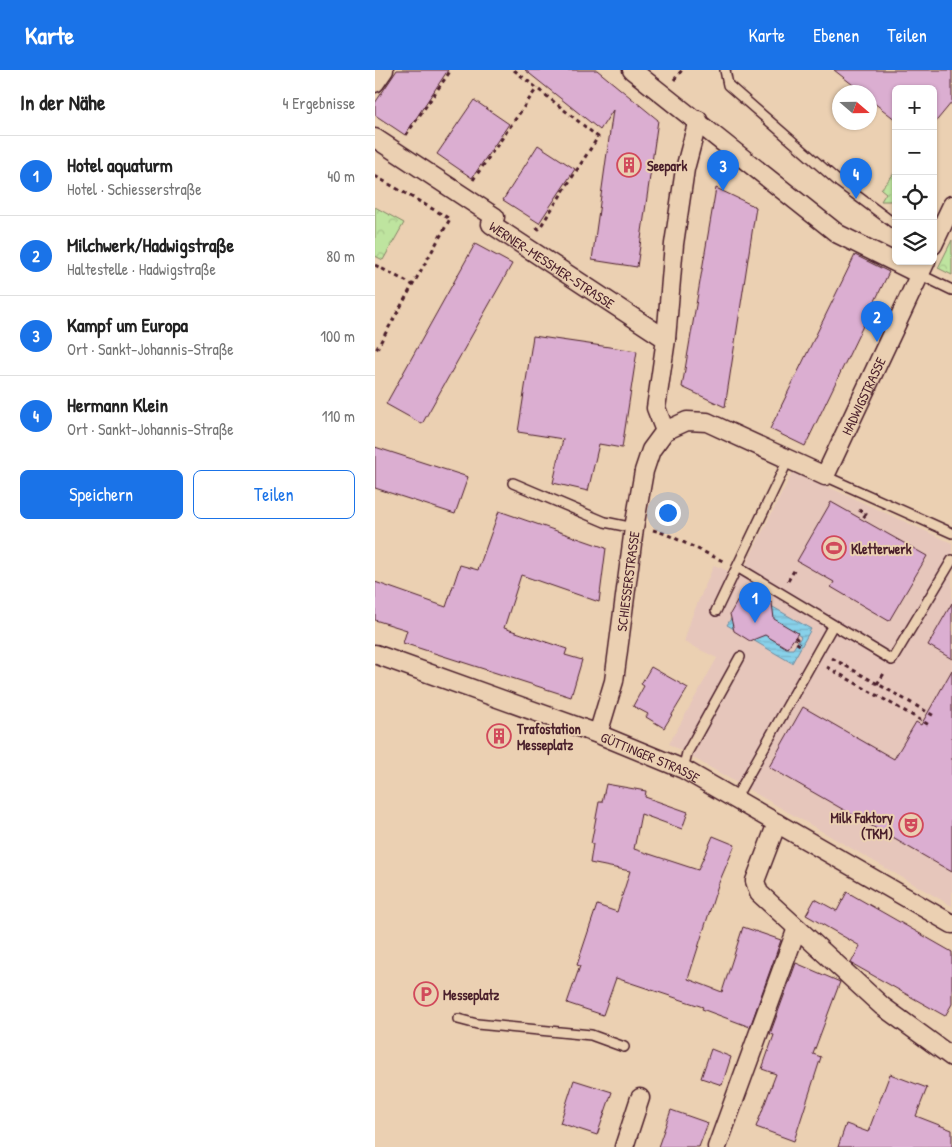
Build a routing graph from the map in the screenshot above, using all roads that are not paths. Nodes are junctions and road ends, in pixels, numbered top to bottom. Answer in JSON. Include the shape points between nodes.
{"nodes":[{"id":1,"x":384,"y":70,"type":"edge"},
{"id":2,"x":632,"y":70,"type":"edge"},
{"id":3,"x":725,"y":70,"type":"edge"},
{"id":4,"x":375,"y":83,"type":"edge"},
{"id":5,"x":698,"y":120,"type":"junction"},
{"id":6,"x":375,"y":138,"type":"edge"},
{"id":7,"x":952,"y":205,"type":"edge"},
{"id":8,"x":892,"y":222,"type":"edge"},
{"id":9,"x":937,"y":237,"type":"edge"},
{"id":10,"x":923,"y":268,"type":"edge"},
{"id":11,"x":952,"y":290,"type":"edge"},
{"id":12,"x":666,"y":339,"type":"junction"},
{"id":13,"x":665,"y":431,"type":"junction"},
{"id":14,"x":788,"y":460,"type":"junction"},
{"id":15,"x":825,"y":476,"type":"junction"},
{"id":16,"x":513,"y":483,"type":"dead end"},
{"id":17,"x":635,"y":527,"type":"junction"},
{"id":18,"x":952,"y":533,"type":"edge"},
{"id":19,"x":952,"y":560,"type":"edge"},
{"id":20,"x":737,"y":567,"type":"junction"},
{"id":21,"x":716,"y":611,"type":"dead end"},
{"id":22,"x":833,"y":625,"type":"junction"},
{"id":23,"x":375,"y":654,"type":"edge"},
{"id":24,"x":740,"y":657,"type":"dead end"},
{"id":25,"x":598,"y":734,"type":"junction"},
{"id":26,"x":683,"y":769,"type":"junction"},
{"id":27,"x":735,"y":800,"type":"junction"},
{"id":28,"x":777,"y":823,"type":"junction"},
{"id":29,"x":952,"y":924,"type":"edge"},
{"id":30,"x":797,"y":928,"type":"junction"},
{"id":31,"x":458,"y":1019,"type":"dead end"},
{"id":32,"x":624,"y":1047,"type":"dead end"},
{"id":33,"x":952,"y":1057,"type":"edge"},
{"id":34,"x":640,"y":1098,"type":"dead end"},
{"id":35,"x":624,"y":1147,"type":"edge"},
{"id":36,"x":717,"y":1147,"type":"edge"}],
"edges":[{"from":1,"to":4,"type":"street"},
{"from":2,"to":5,"type":"street"},
{"from":3,"to":8,"type":"lane","via":[[728,85],[841,183]]},
{"from":5,"to":10,"type":"street","via":[[838,234]]},
{"from":5,"to":12,"type":"street","via":[[685,169],[673,244]]},
{"from":6,"to":12,"type":"street","name":"WERNER-MESSMER-STRASSE","via":[[495,217],[491,224]]},
{"from":7,"to":9,"type":"street"},
{"from":10,"to":11,"type":"lane"},
{"from":10,"to":15,"type":"street","name":"HADWIGSTRASSE"},
{"from":12,"to":13,"type":"street","via":[[656,408]]},
{"from":13,"to":14,"type":"street","via":[[687,421],[707,422]]},
{"from":13,"to":17,"type":"street","name":"SCHIESSERSTRASSE","via":[[651,450],[644,471]]},
{"from":14,"to":15,"type":"street"},
{"from":14,"to":20,"type":"lane"},
{"from":15,"to":18,"type":"lane"},
{"from":16,"to":17,"type":"lane","via":[[605,522]]},
{"from":17,"to":25,"type":"street","name":"SCHIESSERSTRASSE","via":[[614,681]]},
{"from":19,"to":22,"type":"lane","via":[[892,660]]},
{"from":20,"to":21,"type":"lane"},
{"from":20,"to":22,"type":"lane"},
{"from":22,"to":27,"type":"lane"},
{"from":23,"to":25,"type":"street","name":"GÜTTINGER STRASSE"},
{"from":24,"to":26,"type":"lane","via":[[687,753]]},
{"from":25,"to":26,"type":"street","name":"GÜTTINGER STRASSE"},
{"from":26,"to":27,"type":"street","name":"GÜTTINGER STRASSE"},
{"from":27,"to":28,"type":"street","name":"GÜTTINGER STRASSE"},
{"from":28,"to":29,"type":"street","name":"GÜTTINGER STRASSE"},
{"from":28,"to":30,"type":"street","via":[[755,881],[756,888]]},
{"from":30,"to":33,"type":"street","via":[[882,1006]]},
{"from":30,"to":36,"type":"street"},
{"from":31,"to":32,"type":"lane","via":[[477,1024],[591,1035]]},
{"from":34,"to":35,"type":"street"}]}
